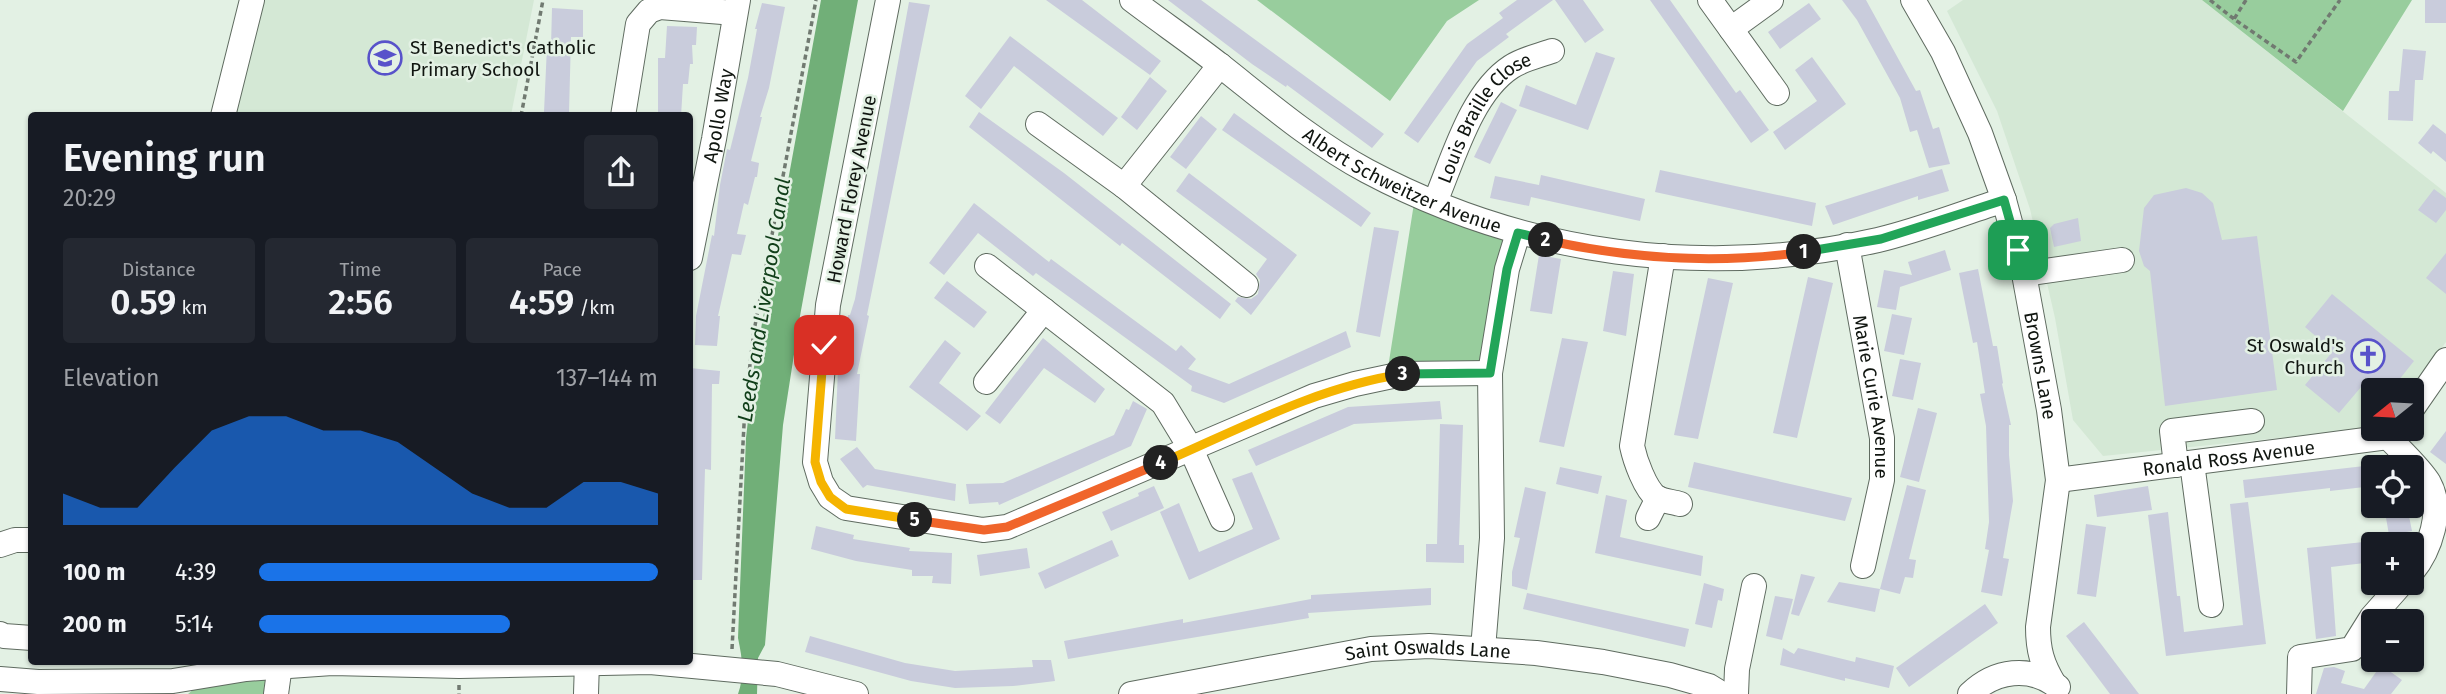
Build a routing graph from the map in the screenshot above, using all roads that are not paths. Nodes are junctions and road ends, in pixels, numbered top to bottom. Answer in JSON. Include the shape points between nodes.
{"nodes":[{"id":1,"x":252,"y":0,"type":"edge"},
{"id":2,"x":888,"y":0,"type":"edge"},
{"id":3,"x":1132,"y":0,"type":"edge"},
{"id":4,"x":1771,"y":0,"type":"edge"},
{"id":5,"x":1713,"y":4,"type":"edge"},
{"id":6,"x":1924,"y":4,"type":"edge"},
{"id":7,"x":737,"y":7,"type":"edge"},
{"id":8,"x":1736,"y":35,"type":"junction"},
{"id":9,"x":1552,"y":51,"type":"dead end"},
{"id":10,"x":1220,"y":65,"type":"junction"},
{"id":11,"x":1777,"y":93,"type":"dead end"},
{"id":12,"x":224,"y":112,"type":"edge"},
{"id":13,"x":623,"y":112,"type":"edge"},
{"id":14,"x":1038,"y":124,"type":"dead end"},
{"id":15,"x":1125,"y":186,"type":"junction"},
{"id":16,"x":2004,"y":200,"type":"junction"},
{"id":17,"x":1435,"y":202,"type":"junction"},
{"id":18,"x":1518,"y":233,"type":"junction"},
{"id":19,"x":693,"y":242,"type":"edge"},
{"id":20,"x":1847,"y":245,"type":"junction"},
{"id":21,"x":1663,"y":257,"type":"junction"},
{"id":22,"x":2122,"y":260,"type":"dead end"},
{"id":23,"x":987,"y":266,"type":"dead end"},
{"id":24,"x":2024,"y":274,"type":"junction"},
{"id":25,"x":1246,"y":285,"type":"dead end"},
{"id":26,"x":1033,"y":311,"type":"junction"},
{"id":27,"x":2446,"y":360,"type":"edge"},
{"id":28,"x":1490,"y":373,"type":"junction"},
{"id":29,"x":986,"y":382,"type":"dead end"},
{"id":30,"x":2424,"y":392,"type":"edge"},
{"id":31,"x":2252,"y":421,"type":"dead end"},
{"id":32,"x":2361,"y":438,"type":"edge"},
{"id":33,"x":2398,"y":441,"type":"edge"},
{"id":34,"x":1191,"y":450,"type":"junction"},
{"id":35,"x":2184,"y":464,"type":"junction"},
{"id":36,"x":2058,"y":480,"type":"junction"},
{"id":37,"x":1662,"y":507,"type":"dead end"},
{"id":38,"x":1222,"y":519,"type":"dead end"},
{"id":39,"x":28,"y":540,"type":"edge"},
{"id":40,"x":0,"y":544,"type":"edge"},
{"id":41,"x":1859,"y":551,"type":"dead end"},
{"id":42,"x":2424,"y":551,"type":"edge"},
{"id":43,"x":1754,"y":586,"type":"dead end"},
{"id":44,"x":2392,"y":595,"type":"edge"},
{"id":45,"x":2211,"y":605,"type":"dead end"},
{"id":46,"x":2038,"y":626,"type":"junction"},
{"id":47,"x":0,"y":634,"type":"edge"},
{"id":48,"x":28,"y":638,"type":"edge"},
{"id":49,"x":1483,"y":649,"type":"junction"},
{"id":50,"x":280,"y":665,"type":"joint"},
{"id":51,"x":417,"y":665,"type":"edge"},
{"id":52,"x":491,"y":665,"type":"edge"},
{"id":53,"x":587,"y":665,"type":"edge"},
{"id":54,"x":682,"y":665,"type":"edge"},
{"id":55,"x":38,"y":672,"type":"edge"},
{"id":56,"x":1999,"y":675,"type":"junction"},
{"id":57,"x":0,"y":679,"type":"edge"},
{"id":58,"x":172,"y":679,"type":"edge"},
{"id":59,"x":807,"y":688,"type":"edge"},
{"id":60,"x":2059,"y":689,"type":"edge"},
{"id":61,"x":276,"y":694,"type":"edge"},
{"id":62,"x":586,"y":694,"type":"edge"},
{"id":63,"x":856,"y":694,"type":"edge"},
{"id":64,"x":1131,"y":694,"type":"edge"},
{"id":65,"x":1722,"y":694,"type":"edge"},
{"id":66,"x":1736,"y":694,"type":"edge"},
{"id":67,"x":1970,"y":694,"type":"edge"},
{"id":68,"x":2299,"y":694,"type":"edge"}],
"edges":[{"from":1,"to":12,"type":"street"},
{"from":2,"to":34,"type":"street","name":"Howard Florey Avenue","via":[[828,306],[815,462],[830,497],[846,509],[984,530],[1007,527],[1046,512]]},
{"from":3,"to":10,"type":"street","name":"Albert Schweitzer Avenue"},
{"from":4,"to":8,"type":"street"},
{"from":5,"to":8,"type":"street"},
{"from":6,"to":16,"type":"street","name":"Browns Lane"},
{"from":7,"to":13,"type":"street","name":"Apollo Way","via":[[649,11],[638,24]]},
{"from":7,"to":19,"type":"street","name":"Apollo Way"},
{"from":8,"to":11,"type":"street"},
{"from":9,"to":17,"type":"street","name":"Louis Braille Close","via":[[1520,62],[1492,83],[1463,135]]},
{"from":10,"to":15,"type":"street"},
{"from":10,"to":17,"type":"street","name":"Albert Schweitzer Avenue","via":[[1300,129],[1366,170]]},
{"from":14,"to":15,"type":"street"},
{"from":15,"to":25,"type":"street"},
{"from":16,"to":20,"type":"street","name":"Albert Schweitzer Avenue","via":[[1881,239]]},
{"from":16,"to":24,"type":"street","name":"Browns Lane"},
{"from":17,"to":18,"type":"street","name":"Albert Schweitzer Avenue"},
{"from":18,"to":21,"type":"street","name":"Albert Schweitzer Avenue","via":[[1619,254]]},
{"from":18,"to":28,"type":"street","via":[[1507,269]]},
{"from":20,"to":21,"type":"street","name":"Albert Schweitzer Avenue","via":[[1764,258]]},
{"from":20,"to":41,"type":"street","name":"Marie Curie Avenue","via":[[1882,438],[1882,480]]},
{"from":21,"to":37,"type":"street","via":[[1632,446],[1644,480]]},
{"from":22,"to":24,"type":"street"},
{"from":23,"to":26,"type":"street"},
{"from":24,"to":36,"type":"street","name":"Browns Lane"},
{"from":26,"to":29,"type":"street"},
{"from":26,"to":34,"type":"street","via":[[1163,403]]},
{"from":27,"to":30,"type":"street"},
{"from":28,"to":34,"type":"street","via":[[1402,374],[1354,384],[1314,396]]},
{"from":28,"to":49,"type":"street","via":[[1492,538]]},
{"from":31,"to":35,"type":"street","via":[[2172,431]]},
{"from":32,"to":35,"type":"street","name":"Ronald Ross Avenue"},
{"from":33,"to":42,"type":"street","via":[[2429,484],[2435,510]]},
{"from":34,"to":38,"type":"street"},
{"from":35,"to":36,"type":"street","name":"Ronald Ross Avenue"},
{"from":35,"to":45,"type":"street"},
{"from":36,"to":46,"type":"street","name":"Browns Lane"},
{"from":39,"to":40,"type":"street"},
{"from":43,"to":66,"type":"street"},
{"from":44,"to":68,"type":"street","via":[[2352,649],[2301,657]]},
{"from":46,"to":56,"type":"street","name":"Browns Lane","via":[[2026,652]]},
{"from":46,"to":60,"type":"street","name":"Browns Lane","via":[[2043,665]]},
{"from":47,"to":48,"type":"street"},
{"from":49,"to":64,"type":"street","name":"Saint Oswalds Lane","via":[[1371,649]]},
{"from":49,"to":65,"type":"street","name":"Saint Oswalds Lane","via":[[1603,662],[1683,679]]},
{"from":50,"to":58,"type":"street"},
{"from":50,"to":61,"type":"street"},
{"from":51,"to":52,"type":"street"},
{"from":53,"to":62,"type":"street"},
{"from":54,"to":59,"type":"street","via":[[777,674]]},
{"from":55,"to":57,"type":"street"},
{"from":55,"to":58,"type":"street"},
{"from":56,"to":60,"type":"street","via":[[2024,672]]},
{"from":56,"to":67,"type":"street","name":"Browns Lane"},
{"from":59,"to":63,"type":"street"}]}
